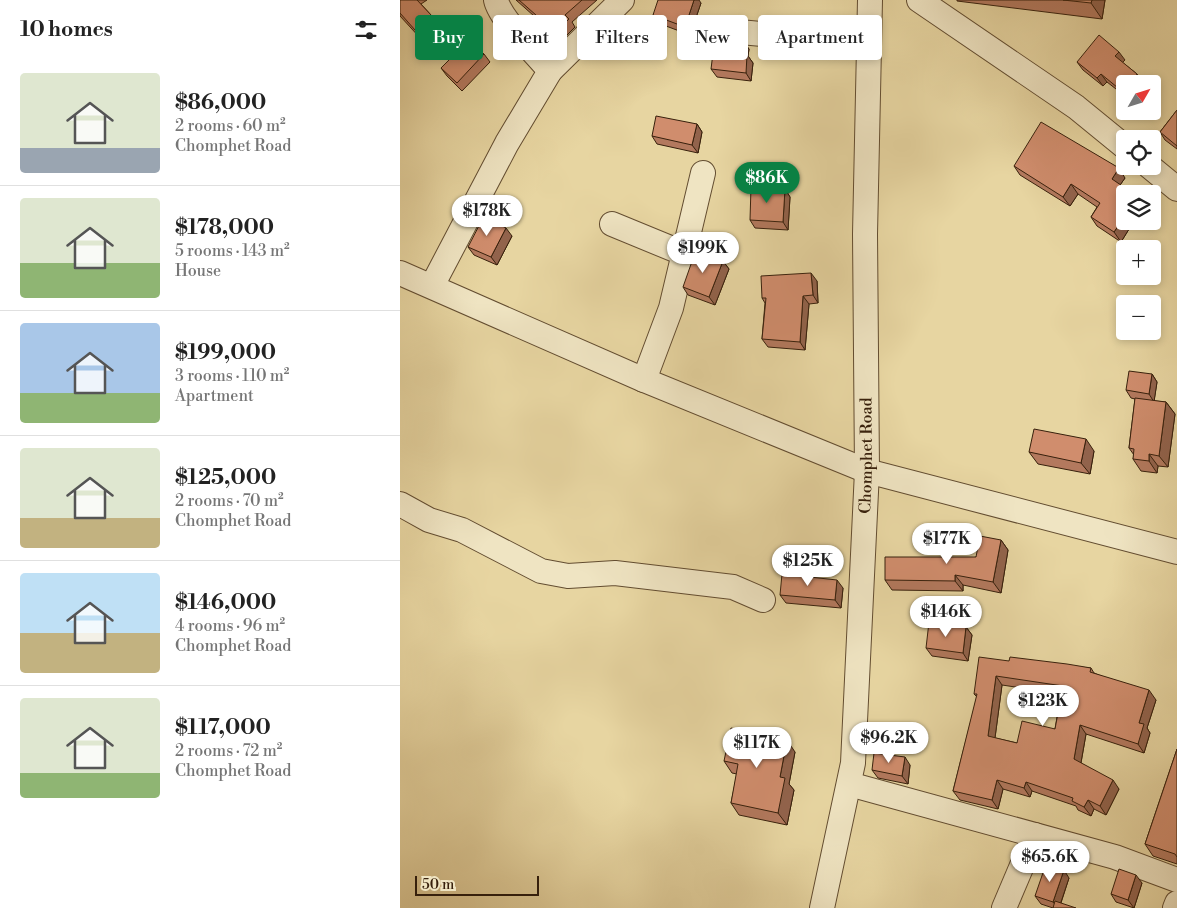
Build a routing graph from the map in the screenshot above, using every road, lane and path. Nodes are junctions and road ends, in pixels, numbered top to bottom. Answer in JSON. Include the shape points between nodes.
{"nodes":[{"id":1,"x":496,"y":0,"type":"edge"},
{"id":2,"x":622,"y":0,"type":"edge"},
{"id":3,"x":870,"y":0,"type":"edge"},
{"id":4,"x":919,"y":0,"type":"edge"},
{"id":5,"x":870,"y":15,"type":"edge"},
{"id":6,"x":869,"y":60,"type":"edge"},
{"id":7,"x":550,"y":71,"type":"junction"},
{"id":8,"x":1116,"y":140,"type":"edge"},
{"id":9,"x":703,"y":173,"type":"dead end"},
{"id":10,"x":1160,"y":175,"type":"edge"},
{"id":11,"x":1177,"y":189,"type":"edge"},
{"id":12,"x":612,"y":224,"type":"dead end"},
{"id":13,"x":685,"y":254,"type":"junction"},
{"id":14,"x":400,"y":272,"type":"edge"},
{"id":15,"x":432,"y":286,"type":"junction"},
{"id":16,"x":644,"y":380,"type":"junction"},
{"id":17,"x":867,"y":471,"type":"junction"},
{"id":18,"x":400,"y":504,"type":"edge"},
{"id":19,"x":1177,"y":552,"type":"edge"},
{"id":20,"x":763,"y":600,"type":"dead end"},
{"id":21,"x":849,"y":784,"type":"junction"},
{"id":22,"x":1035,"y":835,"type":"junction"},
{"id":23,"x":1177,"y":880,"type":"edge"},
{"id":24,"x":1177,"y":902,"type":"edge"},
{"id":25,"x":822,"y":908,"type":"edge"},
{"id":26,"x":1004,"y":908,"type":"edge"},
{"id":27,"x":1175,"y":908,"type":"edge"}],
"edges":[{"from":1,"to":7,"type":"street","via":[[514,29]]},
{"from":2,"to":7,"type":"street"},
{"from":3,"to":5,"type":"street","name":"Chomphet Road"},
{"from":4,"to":8,"type":"street","via":[[1076,108]]},
{"from":6,"to":17,"type":"street","name":"Chomphet Road","via":[[865,234]]},
{"from":7,"to":15,"type":"street","via":[[507,143]]},
{"from":9,"to":13,"type":"street"},
{"from":10,"to":11,"type":"street"},
{"from":12,"to":13,"type":"street"},
{"from":13,"to":16,"type":"street","via":[[671,308]]},
{"from":14,"to":15,"type":"street"},
{"from":15,"to":16,"type":"street"},
{"from":16,"to":17,"type":"street"},
{"from":17,"to":19,"type":"street"},
{"from":17,"to":21,"type":"street","name":"Chomphet Road","via":[[853,763]]},
{"from":18,"to":20,"type":"street","via":[[429,520],[462,530],[540,570],[568,576],[615,573],[732,587]]},
{"from":21,"to":22,"type":"street"},
{"from":21,"to":25,"type":"street","name":"Chomphet Road"},
{"from":22,"to":23,"type":"street","via":[[1115,857]]},
{"from":22,"to":26,"type":"street"},
{"from":24,"to":27,"type":"street"}]}
